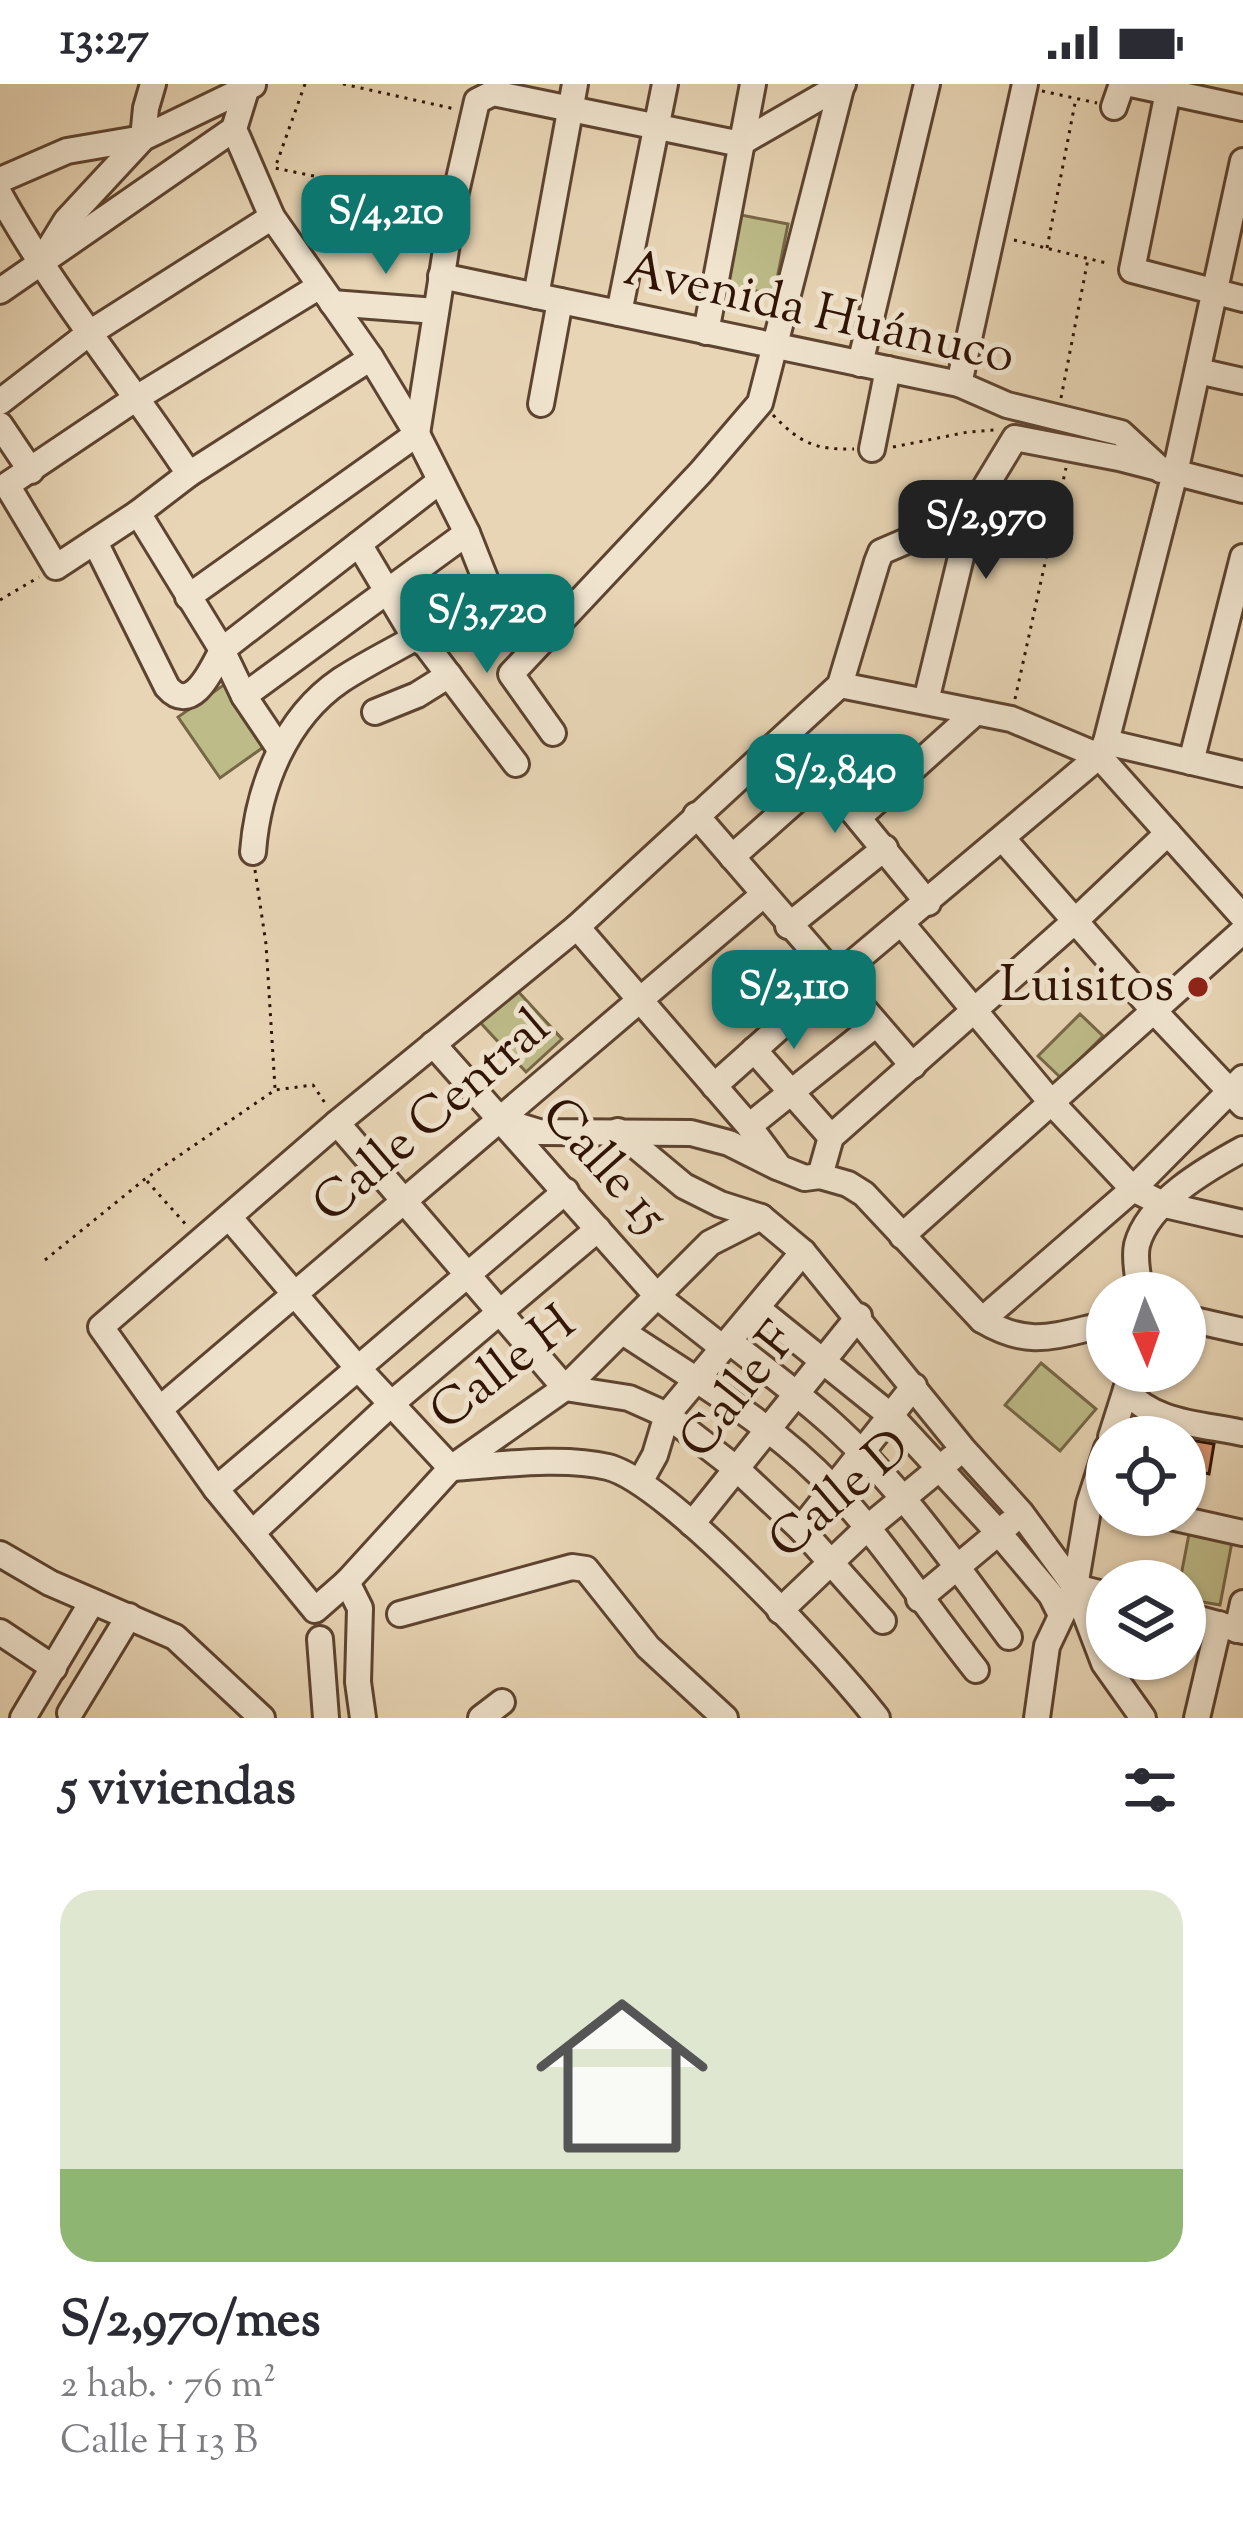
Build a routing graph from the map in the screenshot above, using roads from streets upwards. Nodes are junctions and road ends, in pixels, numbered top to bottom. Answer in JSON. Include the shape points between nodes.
{"nodes":[{"id":1,"x":153,"y":84,"type":"edge"},
{"id":2,"x":575,"y":84,"type":"edge"},
{"id":3,"x":665,"y":84,"type":"edge"},
{"id":4,"x":753,"y":84,"type":"edge"},
{"id":5,"x":842,"y":84,"type":"edge"},
{"id":6,"x":927,"y":84,"type":"edge"},
{"id":7,"x":1025,"y":84,"type":"edge"},
{"id":8,"x":250,"y":87,"type":"edge"},
{"id":9,"x":1122,"y":92,"type":"edge"},
{"id":10,"x":1168,"y":92,"type":"junction"},
{"id":11,"x":1210,"y":93,"type":"edge"},
{"id":12,"x":1243,"y":108,"type":"edge"},
{"id":13,"x":571,"y":111,"type":"junction"},
{"id":14,"x":234,"y":129,"type":"junction"},
{"id":15,"x":656,"y":129,"type":"junction"},
{"id":16,"x":143,"y":138,"type":"junction"},
{"id":17,"x":744,"y":141,"type":"junction"},
{"id":18,"x":1243,"y":161,"type":"edge"},
{"id":19,"x":0,"y":180,"type":"edge"},
{"id":20,"x":0,"y":195,"type":"edge"},
{"id":21,"x":272,"y":218,"type":"junction"},
{"id":22,"x":39,"y":265,"type":"junction"},
{"id":23,"x":441,"y":276,"type":"junction"},
{"id":24,"x":0,"y":291,"type":"edge"},
{"id":25,"x":1216,"y":292,"type":"junction"},
{"id":26,"x":326,"y":294,"type":"junction"},
{"id":27,"x":548,"y":298,"type":"junction"},
{"id":28,"x":1243,"y":299,"type":"edge"},
{"id":29,"x":436,"y":311,"type":"junction"},
{"id":30,"x":619,"y":314,"type":"junction"},
{"id":31,"x":706,"y":332,"type":"junction"},
{"id":32,"x":88,"y":334,"type":"junction"},
{"id":33,"x":775,"y":346,"type":"junction"},
{"id":34,"x":371,"y":358,"type":"junction"},
{"id":35,"x":860,"y":364,"type":"junction"},
{"id":36,"x":888,"y":370,"type":"junction"},
{"id":37,"x":1198,"y":370,"type":"junction"},
{"id":38,"x":1243,"y":381,"type":"edge"},
{"id":39,"x":958,"y":384,"type":"junction"},
{"id":40,"x":138,"y":397,"type":"junction"},
{"id":41,"x":0,"y":402,"type":"edge"},
{"id":42,"x":541,"y":404,"type":"dead end"},
{"id":43,"x":0,"y":425,"type":"edge"},
{"id":44,"x":417,"y":434,"type":"junction"},
{"id":45,"x":872,"y":449,"type":"dead end"},
{"id":46,"x":31,"y":471,"type":"junction"},
{"id":47,"x":1168,"y":471,"type":"junction"},
{"id":48,"x":189,"y":474,"type":"junction"},
{"id":49,"x":440,"y":481,"type":"junction"},
{"id":50,"x":1243,"y":490,"type":"edge"},
{"id":51,"x":138,"y":513,"type":"junction"},
{"id":52,"x":467,"y":532,"type":"junction"},
{"id":53,"x":909,"y":540,"type":"dead end"},
{"id":54,"x":95,"y":542,"type":"junction"},
{"id":55,"x":359,"y":544,"type":"junction"},
{"id":56,"x":1243,"y":557,"type":"edge"},
{"id":57,"x":486,"y":581,"type":"dead end"},
{"id":58,"x":388,"y":593,"type":"junction"},
{"id":59,"x":188,"y":597,"type":"junction"},
{"id":60,"x":415,"y":638,"type":"junction"},
{"id":61,"x":222,"y":650,"type":"junction"},
{"id":62,"x":449,"y":675,"type":"junction"},
{"id":63,"x":840,"y":685,"type":"junction"},
{"id":64,"x":244,"y":696,"type":"junction"},
{"id":65,"x":926,"y":701,"type":"junction"},
{"id":66,"x":375,"y":712,"type":"dead end"},
{"id":67,"x":976,"y":712,"type":"junction"},
{"id":68,"x":553,"y":734,"type":"dead end"},
{"id":69,"x":789,"y":734,"type":"junction"},
{"id":70,"x":279,"y":748,"type":"junction"},
{"id":71,"x":1102,"y":749,"type":"junction"},
{"id":72,"x":1191,"y":762,"type":"junction"},
{"id":73,"x":516,"y":764,"type":"dead end"},
{"id":74,"x":1243,"y":774,"type":"edge"},
{"id":75,"x":822,"y":777,"type":"junction"},
{"id":76,"x":696,"y":815,"type":"junction"},
{"id":77,"x":859,"y":817,"type":"junction"},
{"id":78,"x":1168,"y":833,"type":"junction"},
{"id":79,"x":1003,"y":839,"type":"junction"},
{"id":80,"x":885,"y":848,"type":"junction"},
{"id":81,"x":253,"y":851,"type":"road end"},
{"id":82,"x":732,"y":857,"type":"junction"},
{"id":83,"x":762,"y":896,"type":"junction"},
{"id":84,"x":928,"y":903,"type":"junction"},
{"id":85,"x":1243,"y":917,"type":"edge"},
{"id":86,"x":1075,"y":921,"type":"junction"},
{"id":87,"x":903,"y":925,"type":"junction"},
{"id":88,"x":788,"y":926,"type":"junction"},
{"id":89,"x":578,"y":927,"type":"junction"},
{"id":90,"x":1243,"y":931,"type":"edge"},
{"id":91,"x":835,"y":978,"type":"junction"},
{"id":92,"x":640,"y":999,"type":"junction"},
{"id":93,"x":976,"y":1010,"type":"junction"},
{"id":94,"x":1155,"y":1012,"type":"junction"},
{"id":95,"x":875,"y":1024,"type":"junction"},
{"id":96,"x":433,"y":1044,"type":"junction"},
{"id":97,"x":754,"y":1050,"type":"junction"},
{"id":98,"x":913,"y":1066,"type":"junction"},
{"id":99,"x":714,"y":1086,"type":"junction"},
{"id":100,"x":1238,"y":1091,"type":"edge"},
{"id":101,"x":790,"y":1094,"type":"junction"},
{"id":102,"x":1051,"y":1101,"type":"junction"},
{"id":103,"x":500,"y":1120,"type":"junction"},
{"id":104,"x":337,"y":1124,"type":"junction"},
{"id":105,"x":749,"y":1126,"type":"junction"},
{"id":106,"x":618,"y":1131,"type":"junction"},
{"id":107,"x":831,"y":1138,"type":"junction"},
{"id":108,"x":1243,"y":1149,"type":"edge"},
{"id":109,"x":780,"y":1168,"type":"junction"},
{"id":110,"x":820,"y":1176,"type":"junction"},
{"id":111,"x":1133,"y":1189,"type":"junction"},
{"id":112,"x":566,"y":1191,"type":"junction"},
{"id":113,"x":405,"y":1204,"type":"junction"},
{"id":114,"x":1165,"y":1205,"type":"junction"},
{"id":115,"x":760,"y":1216,"type":"junction"},
{"id":116,"x":229,"y":1217,"type":"junction"},
{"id":117,"x":1243,"y":1223,"type":"edge"},
{"id":118,"x":598,"y":1228,"type":"junction"},
{"id":119,"x":902,"y":1236,"type":"junction"},
{"id":120,"x":803,"y":1252,"type":"junction"},
{"id":121,"x":1140,"y":1272,"type":"edge"},
{"id":122,"x":466,"y":1275,"type":"junction"},
{"id":123,"x":296,"y":1294,"type":"junction"},
{"id":124,"x":657,"y":1296,"type":"junction"},
{"id":125,"x":757,"y":1308,"type":"junction"},
{"id":126,"x":500,"y":1315,"type":"junction"},
{"id":127,"x":859,"y":1316,"type":"junction"},
{"id":128,"x":982,"y":1320,"type":"junction"},
{"id":129,"x":1206,"y":1323,"type":"edge"},
{"id":130,"x":1086,"y":1328,"type":"edge"},
{"id":131,"x":1243,"y":1331,"type":"edge"},
{"id":132,"x":623,"y":1332,"type":"junction"},
{"id":133,"x":726,"y":1344,"type":"junction"},
{"id":134,"x":823,"y":1359,"type":"junction"},
{"id":135,"x":356,"y":1366,"type":"junction"},
{"id":136,"x":696,"y":1376,"type":"junction"},
{"id":137,"x":914,"y":1386,"type":"junction"},
{"id":138,"x":565,"y":1388,"type":"junction"},
{"id":139,"x":1135,"y":1392,"type":"edge"},
{"id":140,"x":795,"y":1394,"type":"junction"},
{"id":141,"x":391,"y":1404,"type":"junction"},
{"id":142,"x":161,"y":1408,"type":"junction"},
{"id":143,"x":667,"y":1415,"type":"junction"},
{"id":144,"x":891,"y":1416,"type":"junction"},
{"id":145,"x":767,"y":1431,"type":"junction"},
{"id":146,"x":1243,"y":1433,"type":"edge"},
{"id":147,"x":963,"y":1449,"type":"junction"},
{"id":148,"x":861,"y":1453,"type":"junction"},
{"id":149,"x":451,"y":1468,"type":"junction"},
{"id":150,"x":940,"y":1469,"type":"junction"},
{"id":151,"x":738,"y":1470,"type":"junction"},
{"id":152,"x":640,"y":1481,"type":"junction"},
{"id":153,"x":833,"y":1488,"type":"junction"},
{"id":154,"x":216,"y":1489,"type":"junction"},
{"id":155,"x":903,"y":1499,"type":"junction"},
{"id":156,"x":1021,"y":1513,"type":"junction"},
{"id":157,"x":692,"y":1524,"type":"junction"},
{"id":158,"x":1206,"y":1525,"type":"edge"},
{"id":159,"x":801,"y":1529,"type":"junction"},
{"id":160,"x":866,"y":1529,"type":"junction"},
{"id":161,"x":998,"y":1532,"type":"junction"},
{"id":162,"x":252,"y":1533,"type":"junction"},
{"id":163,"x":1243,"y":1533,"type":"edge"},
{"id":164,"x":1088,"y":1536,"type":"edge"},
{"id":165,"x":0,"y":1554,"type":"edge"},
{"id":166,"x":832,"y":1561,"type":"junction"},
{"id":167,"x":957,"y":1568,"type":"junction"},
{"id":168,"x":347,"y":1582,"type":"junction"},
{"id":169,"x":1075,"y":1587,"type":"junction"},
{"id":170,"x":1086,"y":1590,"type":"edge"},
{"id":171,"x":919,"y":1599,"type":"junction"},
{"id":172,"x":92,"y":1602,"type":"junction"},
{"id":173,"x":1243,"y":1603,"type":"edge"},
{"id":174,"x":780,"y":1611,"type":"junction"},
{"id":175,"x":400,"y":1615,"type":"dead end"},
{"id":176,"x":1061,"y":1615,"type":"junction"},
{"id":177,"x":129,"y":1616,"type":"junction"},
{"id":178,"x":883,"y":1622,"type":"dead end"},
{"id":179,"x":1233,"y":1628,"type":"edge"},
{"id":180,"x":0,"y":1632,"type":"edge"},
{"id":181,"x":1009,"y":1637,"type":"dead end"},
{"id":182,"x":320,"y":1639,"type":"dead end"},
{"id":183,"x":54,"y":1668,"type":"junction"},
{"id":184,"x":976,"y":1670,"type":"dead end"},
{"id":185,"x":232,"y":1706,"type":"edge"},
{"id":186,"x":30,"y":1707,"type":"edge"},
{"id":187,"x":77,"y":1715,"type":"edge"},
{"id":188,"x":262,"y":1718,"type":"edge"},
{"id":189,"x":326,"y":1718,"type":"edge"},
{"id":190,"x":363,"y":1718,"type":"edge"},
{"id":191,"x":725,"y":1718,"type":"edge"},
{"id":192,"x":877,"y":1718,"type":"edge"},
{"id":193,"x":1037,"y":1718,"type":"edge"},
{"id":194,"x":1143,"y":1718,"type":"edge"},
{"id":195,"x":1197,"y":1718,"type":"edge"}],
"edges":[{"from":1,"to":16,"type":"street"},
{"from":2,"to":13,"type":"street"},
{"from":3,"to":15,"type":"street"},
{"from":4,"to":17,"type":"street"},
{"from":5,"to":17,"type":"street"},
{"from":5,"to":33,"type":"street"},
{"from":6,"to":35,"type":"street"},
{"from":7,"to":39,"type":"street"},
{"from":8,"to":14,"type":"street"},
{"from":8,"to":16,"type":"street"},
{"from":9,"to":10,"type":"street"},
{"from":10,"to":11,"type":"street"},
{"from":10,"to":25,"type":"street","via":[[1132,270]]},
{"from":11,"to":12,"type":"street"},
{"from":13,"to":15,"type":"street"},
{"from":13,"to":23,"type":"street","via":[[493,93],[479,104]]},
{"from":13,"to":27,"type":"street"},
{"from":14,"to":21,"type":"street"},
{"from":14,"to":22,"type":"street"},
{"from":15,"to":17,"type":"street"},
{"from":15,"to":30,"type":"street"},
{"from":16,"to":19,"type":"street","via":[[67,152]]},
{"from":16,"to":22,"type":"street","via":[[66,221]]},
{"from":17,"to":31,"type":"street"},
{"from":18,"to":25,"type":"street"},
{"from":20,"to":22,"type":"street"},
{"from":21,"to":26,"type":"street"},
{"from":21,"to":32,"type":"street"},
{"from":22,"to":24,"type":"street"},
{"from":22,"to":32,"type":"street"},
{"from":23,"to":27,"type":"street","name":"Avenida Huánuco"},
{"from":23,"to":29,"type":"street"},
{"from":25,"to":28,"type":"street"},
{"from":25,"to":37,"type":"street"},
{"from":26,"to":29,"type":"street"},
{"from":26,"to":34,"type":"street"},
{"from":26,"to":40,"type":"street"},
{"from":27,"to":30,"type":"street","name":"Avenida Huánuco"},
{"from":27,"to":42,"type":"street"},
{"from":29,"to":44,"type":"street"},
{"from":30,"to":31,"type":"street","name":"Avenida Huánuco"},
{"from":31,"to":33,"type":"street","name":"Avenida Huánuco"},
{"from":32,"to":40,"type":"street"},
{"from":32,"to":41,"type":"street"},
{"from":33,"to":35,"type":"street","name":"Avenida Huánuco"},
{"from":33,"to":68,"type":"street","via":[[760,403],[511,674]]},
{"from":34,"to":44,"type":"street"},
{"from":34,"to":48,"type":"street"},
{"from":35,"to":36,"type":"street","name":"Avenida Huánuco"},
{"from":36,"to":39,"type":"street","name":"Avenida Huánuco"},
{"from":36,"to":45,"type":"street"},
{"from":37,"to":38,"type":"street"},
{"from":37,"to":47,"type":"street"},
{"from":39,"to":47,"type":"street","name":"Avenida Huánuco","via":[[1006,405],[1121,433]]},
{"from":40,"to":46,"type":"street"},
{"from":40,"to":48,"type":"street"},
{"from":43,"to":46,"type":"street"},
{"from":44,"to":49,"type":"street"},
{"from":44,"to":59,"type":"street"},
{"from":46,"to":54,"type":"street","via":[[7,485],[56,567]]},
{"from":47,"to":50,"type":"street"},
{"from":47,"to":65,"type":"street","via":[[1015,439],[969,524]]},
{"from":47,"to":71,"type":"street"},
{"from":48,"to":51,"type":"street"},
{"from":49,"to":52,"type":"street"},
{"from":49,"to":55,"type":"street"},
{"from":51,"to":54,"type":"street"},
{"from":51,"to":59,"type":"street"},
{"from":52,"to":57,"type":"street"},
{"from":52,"to":58,"type":"street"},
{"from":53,"to":63,"type":"street","via":[[881,552]]},
{"from":54,"to":61,"type":"street","via":[[173,695],[193,694]]},
{"from":55,"to":58,"type":"street"},
{"from":55,"to":61,"type":"street"},
{"from":56,"to":72,"type":"street"},
{"from":58,"to":60,"type":"street"},
{"from":58,"to":64,"type":"street"},
{"from":59,"to":61,"type":"street"},
{"from":60,"to":62,"type":"street"},
{"from":60,"to":70,"type":"street","via":[[338,682]]},
{"from":61,"to":64,"type":"street"},
{"from":62,"to":66,"type":"street"},
{"from":62,"to":73,"type":"street"},
{"from":63,"to":65,"type":"street"},
{"from":63,"to":69,"type":"street"},
{"from":64,"to":70,"type":"street"},
{"from":65,"to":67,"type":"street"},
{"from":67,"to":71,"type":"street"},
{"from":67,"to":77,"type":"street"},
{"from":69,"to":75,"type":"street"},
{"from":69,"to":76,"type":"street"},
{"from":70,"to":81,"type":"street"},
{"from":71,"to":72,"type":"street"},
{"from":71,"to":78,"type":"street"},
{"from":71,"to":79,"type":"street"},
{"from":72,"to":74,"type":"street"},
{"from":75,"to":77,"type":"street"},
{"from":75,"to":82,"type":"street"},
{"from":76,"to":82,"type":"street"},
{"from":76,"to":89,"type":"street"},
{"from":77,"to":80,"type":"street"},
{"from":78,"to":85,"type":"street"},
{"from":78,"to":86,"type":"street"},
{"from":79,"to":84,"type":"street"},
{"from":79,"to":86,"type":"street"},
{"from":80,"to":84,"type":"street"},
{"from":80,"to":88,"type":"street"},
{"from":82,"to":83,"type":"street"},
{"from":83,"to":88,"type":"street"},
{"from":83,"to":92,"type":"street","name":"Calle Central"},
{"from":84,"to":87,"type":"street"},
{"from":86,"to":93,"type":"street"},
{"from":86,"to":94,"type":"street"},
{"from":87,"to":91,"type":"street"},
{"from":87,"to":93,"type":"street"},
{"from":88,"to":91,"type":"street"},
{"from":89,"to":92,"type":"street"},
{"from":89,"to":96,"type":"street"},
{"from":90,"to":94,"type":"street"},
{"from":91,"to":95,"type":"street"},
{"from":91,"to":97,"type":"street"},
{"from":92,"to":99,"type":"street"},
{"from":92,"to":103,"type":"street","name":"Calle Central"},
{"from":93,"to":98,"type":"street"},
{"from":93,"to":102,"type":"street"},
{"from":94,"to":100,"type":"street"},
{"from":94,"to":102,"type":"street"},
{"from":95,"to":98,"type":"street"},
{"from":95,"to":101,"type":"street"},
{"from":96,"to":103,"type":"street","name":"Calle 15"},
{"from":96,"to":104,"type":"street"},
{"from":97,"to":99,"type":"street"},
{"from":97,"to":101,"type":"street"},
{"from":98,"to":107,"type":"street"},
{"from":99,"to":105,"type":"street"},
{"from":100,"to":111,"type":"street"},
{"from":101,"to":105,"type":"street"},
{"from":101,"to":107,"type":"street"},
{"from":102,"to":111,"type":"street"},
{"from":102,"to":119,"type":"street"},
{"from":103,"to":106,"type":"street","via":[[538,1132]]},
{"from":103,"to":112,"type":"street","name":"Calle 15"},
{"from":103,"to":113,"type":"street","name":"Calle Central"},
{"from":104,"to":113,"type":"street"},
{"from":104,"to":116,"type":"street"},
{"from":105,"to":109,"type":"street"},
{"from":106,"to":109,"type":"street","via":[[691,1132]]},
{"from":106,"to":115,"type":"street","via":[[684,1186]]},
{"from":107,"to":110,"type":"street"},
{"from":108,"to":114,"type":"street","via":[[1192,1178]]},
{"from":109,"to":110,"type":"street"},
{"from":110,"to":119,"type":"street","via":[[864,1194]]},
{"from":111,"to":114,"type":"street"},
{"from":111,"to":128,"type":"street"},
{"from":112,"to":118,"type":"street","name":"Calle 15"},
{"from":112,"to":122,"type":"street"},
{"from":113,"to":122,"type":"street"},
{"from":113,"to":123,"type":"street","name":"Calle Central"},
{"from":114,"to":117,"type":"street"},
{"from":114,"to":121,"type":"street","via":[[1138,1244]]},
{"from":115,"to":120,"type":"street"},
{"from":115,"to":124,"type":"street","name":"Calle H","via":[[710,1243]]},
{"from":116,"to":123,"type":"street"},
{"from":116,"to":142,"type":"street","via":[[101,1327]]},
{"from":118,"to":124,"type":"street","name":"Calle 15"},
{"from":118,"to":126,"type":"street"},
{"from":119,"to":128,"type":"street"},
{"from":120,"to":125,"type":"street"},
{"from":120,"to":127,"type":"street"},
{"from":122,"to":126,"type":"street"},
{"from":122,"to":135,"type":"street"},
{"from":123,"to":135,"type":"street"},
{"from":123,"to":142,"type":"street","name":"Calle Central"},
{"from":124,"to":132,"type":"street","name":"Calle H"},
{"from":124,"to":133,"type":"street","name":"Calle 15"},
{"from":125,"to":133,"type":"street"},
{"from":125,"to":134,"type":"street"},
{"from":126,"to":138,"type":"street"},
{"from":126,"to":141,"type":"street"},
{"from":127,"to":134,"type":"street","name":"Calle F"},
{"from":127,"to":137,"type":"street"},
{"from":128,"to":130,"type":"street","via":[[1028,1340]]},
{"from":129,"to":131,"type":"street"},
{"from":132,"to":136,"type":"street"},
{"from":132,"to":138,"type":"street","name":"Calle H"},
{"from":133,"to":136,"type":"street"},
{"from":133,"to":140,"type":"street","name":"Calle 15"},
{"from":134,"to":140,"type":"street","name":"Calle F"},
{"from":134,"to":144,"type":"street"},
{"from":135,"to":141,"type":"street"},
{"from":135,"to":154,"type":"street"},
{"from":136,"to":143,"type":"street"},
{"from":136,"to":145,"type":"street"},
{"from":137,"to":144,"type":"street"},
{"from":137,"to":147,"type":"street"},
{"from":138,"to":143,"type":"street","via":[[629,1398]]},
{"from":138,"to":149,"type":"street","name":"Calle H"},
{"from":139,"to":146,"type":"street","via":[[1156,1414]]},
{"from":140,"to":145,"type":"street","name":"Calle F"},
{"from":140,"to":148,"type":"street","name":"Calle 15"},
{"from":141,"to":149,"type":"street"},
{"from":141,"to":162,"type":"street"},
{"from":142,"to":154,"type":"street"},
{"from":143,"to":151,"type":"street"},
{"from":143,"to":152,"type":"street"},
{"from":144,"to":148,"type":"street"},
{"from":144,"to":150,"type":"street"},
{"from":145,"to":151,"type":"street","name":"Calle F"},
{"from":145,"to":153,"type":"street"},
{"from":147,"to":150,"type":"street","name":"Calle D"},
{"from":147,"to":156,"type":"street"},
{"from":148,"to":153,"type":"street"},
{"from":148,"to":155,"type":"street","name":"Calle 15"},
{"from":149,"to":152,"type":"street","via":[[575,1465]]},
{"from":149,"to":168,"type":"street","name":"Calle H"},
{"from":150,"to":155,"type":"street","name":"Calle D"},
{"from":150,"to":161,"type":"street"},
{"from":151,"to":157,"type":"street","name":"Calle F"},
{"from":151,"to":159,"type":"street"},
{"from":152,"to":157,"type":"street"},
{"from":153,"to":159,"type":"street"},
{"from":153,"to":160,"type":"street"},
{"from":154,"to":162,"type":"street"},
{"from":155,"to":160,"type":"street","name":"Calle D"},
{"from":155,"to":167,"type":"street","name":"Calle 15"},
{"from":156,"to":161,"type":"street"},
{"from":156,"to":169,"type":"street"},
{"from":157,"to":174,"type":"street"},
{"from":158,"to":163,"type":"street"},
{"from":159,"to":166,"type":"street"},
{"from":160,"to":166,"type":"street","name":"Calle D"},
{"from":160,"to":171,"type":"street"},
{"from":161,"to":167,"type":"street"},
{"from":161,"to":176,"type":"street"},
{"from":162,"to":168,"type":"street","name":"Calle H","via":[[315,1610]]},
{"from":164,"to":169,"type":"street"},
{"from":165,"to":172,"type":"street"},
{"from":166,"to":174,"type":"street","name":"Calle D"},
{"from":166,"to":178,"type":"street"},
{"from":167,"to":171,"type":"street"},
{"from":167,"to":181,"type":"street","name":"Calle 15"},
{"from":168,"to":190,"type":"street","via":[[360,1608]]},
{"from":169,"to":170,"type":"street"},
{"from":169,"to":176,"type":"street"},
{"from":169,"to":194,"type":"street","via":[[1104,1663]]},
{"from":171,"to":184,"type":"street"},
{"from":172,"to":177,"type":"street"},
{"from":172,"to":183,"type":"street"},
{"from":173,"to":179,"type":"street"},
{"from":174,"to":192,"type":"street"},
{"from":175,"to":191,"type":"street","via":[[586,1569],[648,1647]]},
{"from":176,"to":193,"type":"street","via":[[1047,1646]]},
{"from":177,"to":185,"type":"street","via":[[175,1637]]},
{"from":177,"to":187,"type":"street"},
{"from":179,"to":195,"type":"street"},
{"from":180,"to":183,"type":"street"},
{"from":182,"to":189,"type":"street"},
{"from":183,"to":186,"type":"street"},
{"from":185,"to":188,"type":"street"},
{"from":186,"to":187,"type":"street"}]}
